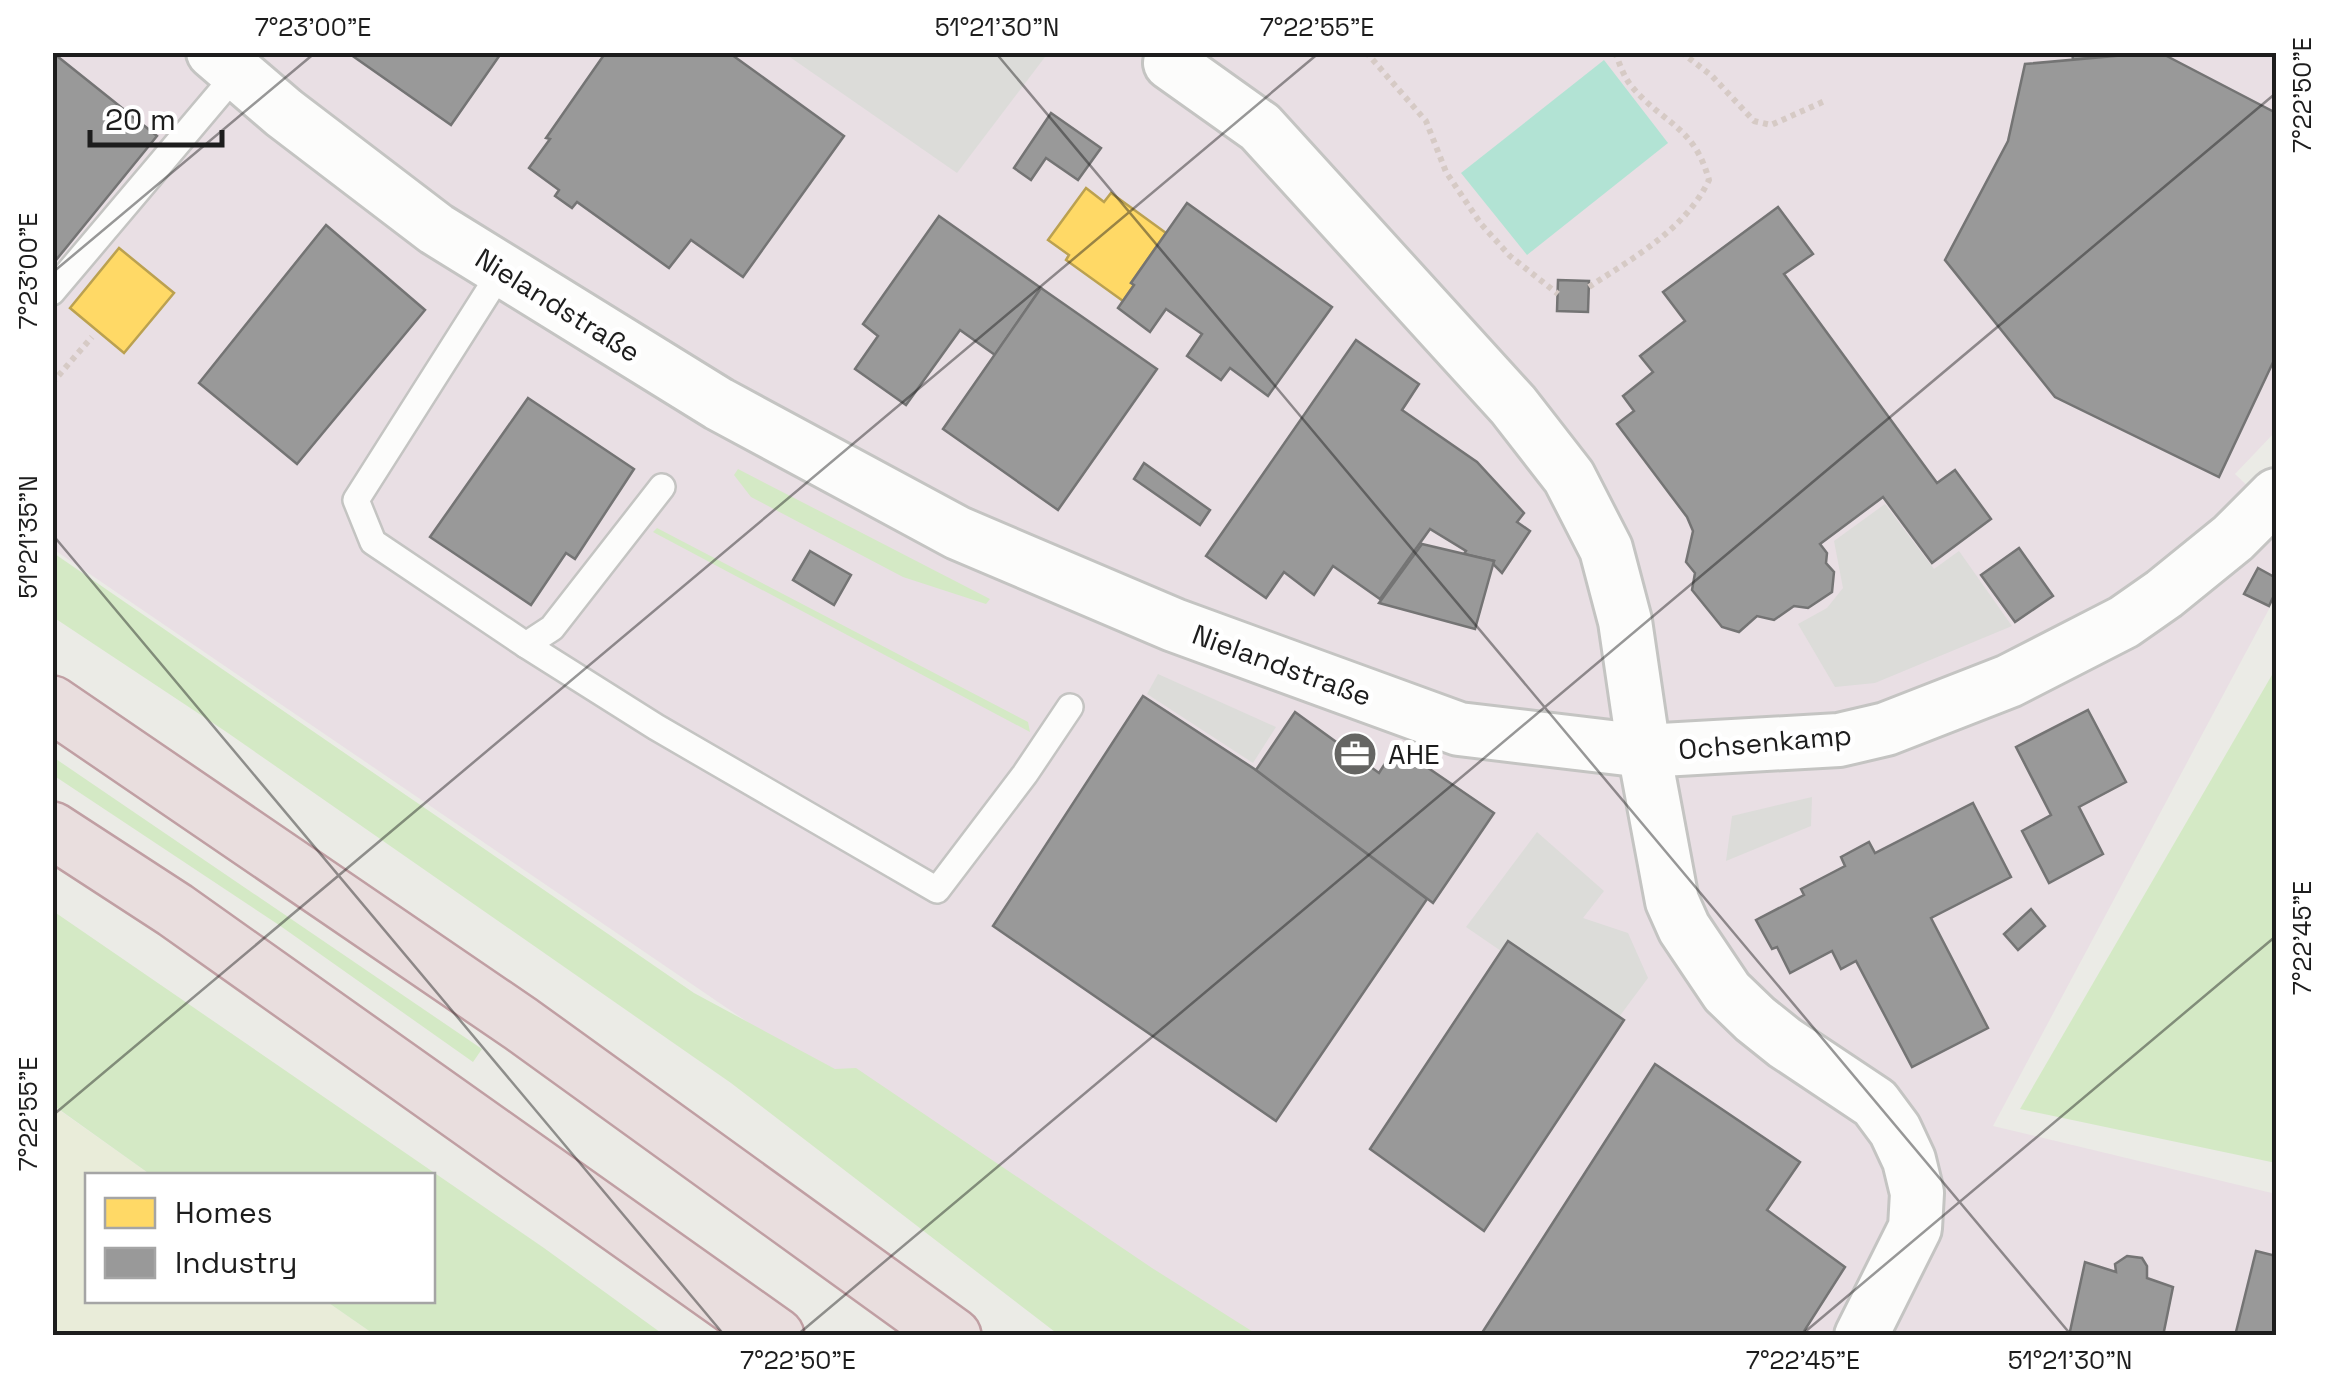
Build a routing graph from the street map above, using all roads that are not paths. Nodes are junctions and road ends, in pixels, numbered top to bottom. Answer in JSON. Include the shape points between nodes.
{"nodes":[{"id":1,"x":225,"y":62,"type":"edge"},
{"id":2,"x":1170,"y":63,"type":"dead end"},
{"id":3,"x":502,"y":270,"type":"junction"},
{"id":4,"x":52,"y":292,"type":"edge"},
{"id":5,"x":662,"y":488,"type":"dead end"},
{"id":6,"x":2276,"y":495,"type":"edge"},
{"id":7,"x":526,"y":644,"type":"junction"},
{"id":8,"x":52,"y":704,"type":"edge"},
{"id":9,"x":1070,"y":708,"type":"dead end"},
{"id":10,"x":1644,"y":751,"type":"junction"},
{"id":11,"x":52,"y":830,"type":"edge"},
{"id":12,"x":52,"y":854,"type":"edge"},
{"id":13,"x":175,"y":910,"type":"junction"},
{"id":14,"x":776,"y":1336,"type":"edge"},
{"id":15,"x":953,"y":1336,"type":"edge"},
{"id":16,"x":1861,"y":1336,"type":"edge"}],
"edges":[{"from":1,"to":3,"type":"street","name":"Nielandstraße","via":[[436,228]]},
{"from":1,"to":4,"type":"lane"},
{"from":2,"to":10,"type":"street","via":[[1260,128],[1513,405],[1569,476],[1606,548],[1625,621]]},
{"from":3,"to":7,"type":"lane","via":[[356,500],[373,542]]},
{"from":3,"to":10,"type":"street","name":"Nielandstraße","via":[[719,404],[958,533],[1174,625],[1460,729]]},
{"from":5,"to":7,"type":"lane","via":[[552,628]]},
{"from":6,"to":10,"type":"street","name":"Ochsenkamp","via":[[2151,604],[2009,680],[1886,729],[1839,740]]},
{"from":7,"to":9,"type":"lane","via":[[937,890]]},
{"from":8,"to":15,"type":"highway","via":[[521,1024]]},
{"from":10,"to":16,"type":"street","name":"Ochsenkamp","via":[[1672,902],[1703,959],[1755,1019],[1875,1103],[1908,1160],[1917,1193],[1914,1228]]},
{"from":11,"to":13,"type":"highway"},
{"from":12,"to":13,"type":"highway"},
{"from":13,"to":14,"type":"highway"}]}
